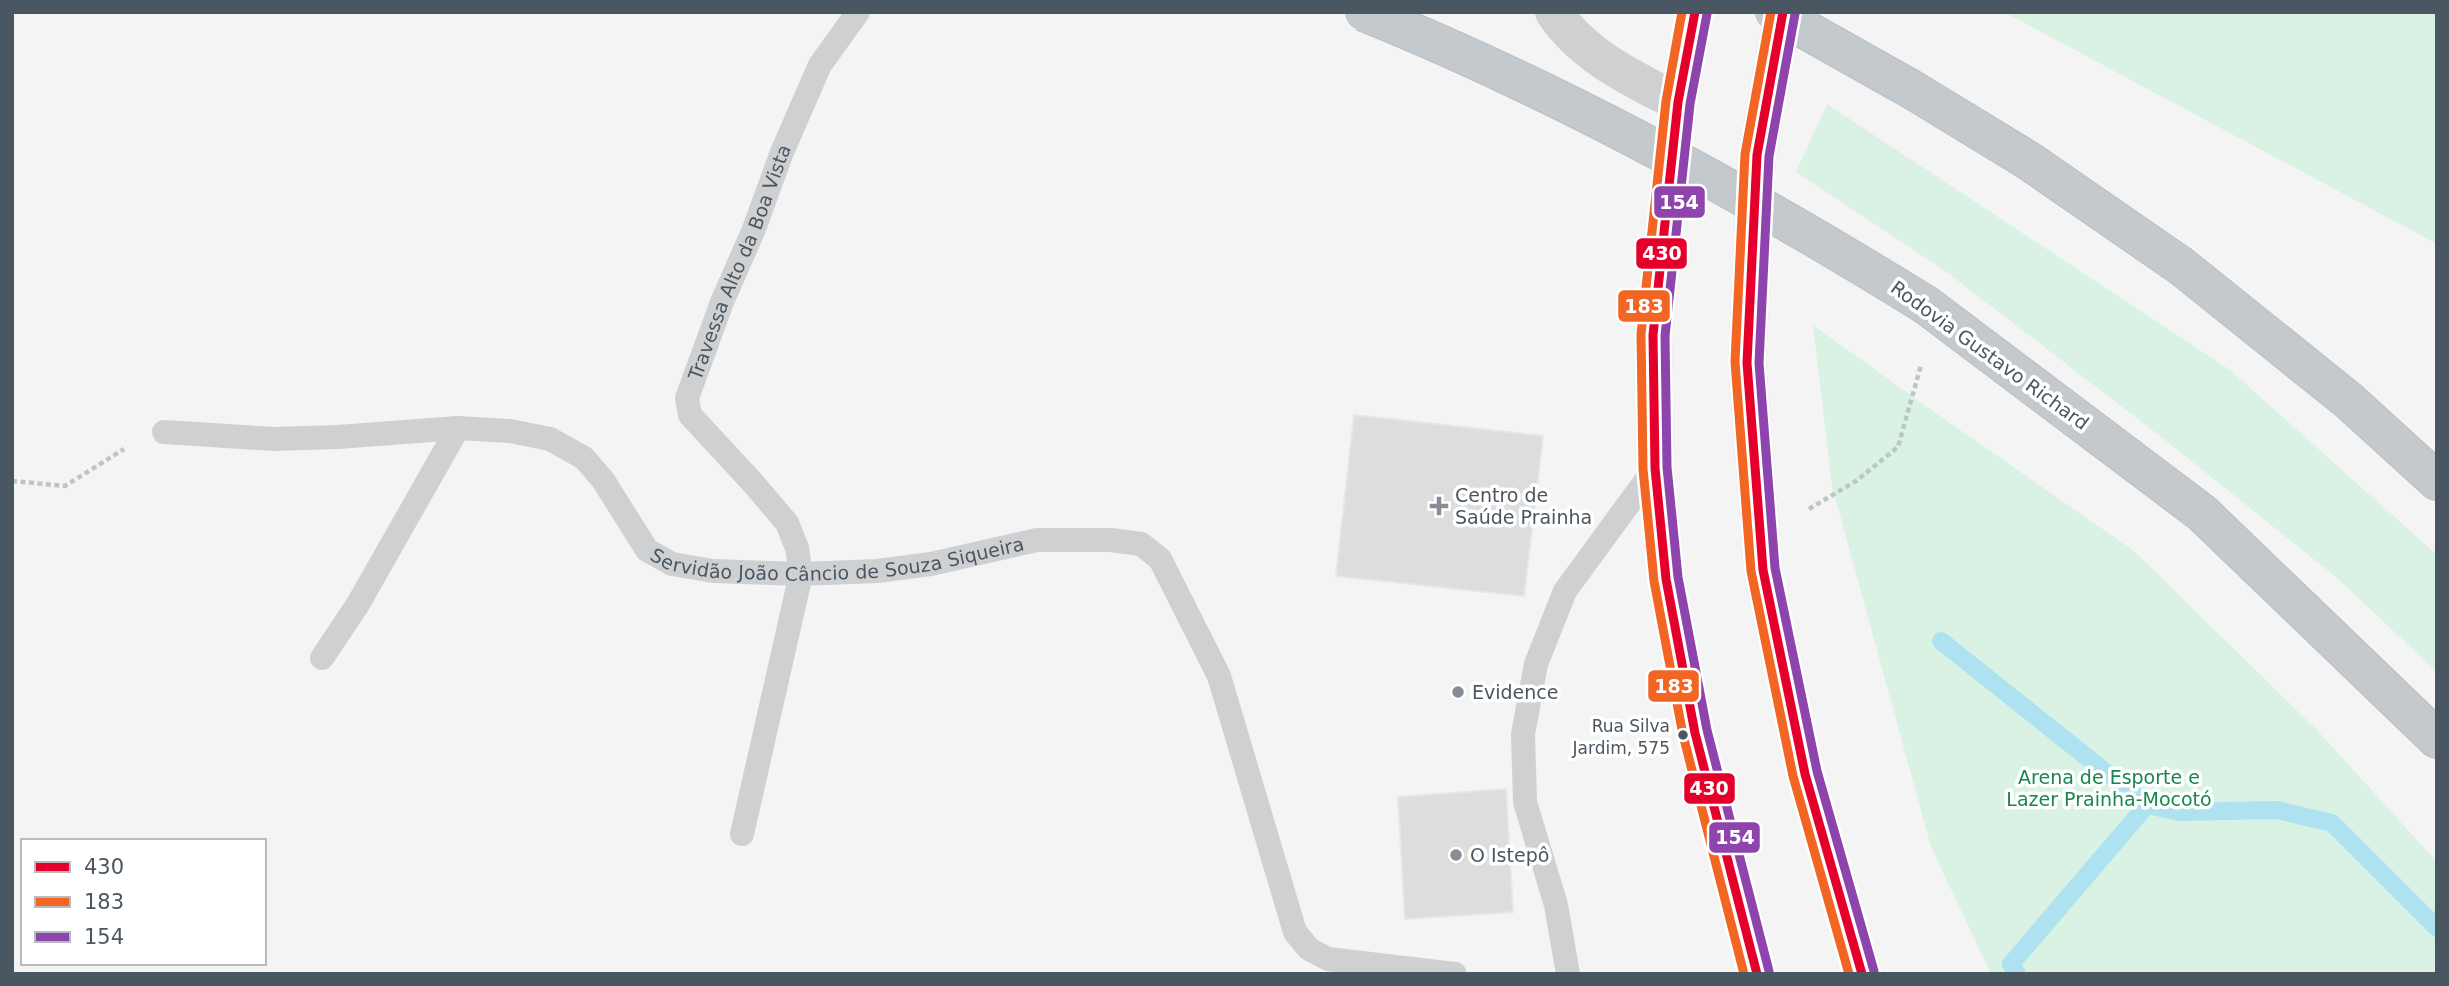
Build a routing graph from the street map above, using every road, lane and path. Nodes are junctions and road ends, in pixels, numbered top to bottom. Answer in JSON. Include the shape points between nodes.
{"nodes":[{"id":1,"x":858,"y":12,"type":"edge"},
{"id":2,"x":1363,"y":12,"type":"edge"},
{"id":3,"x":1554,"y":12,"type":"edge"},
{"id":4,"x":1695,"y":12,"type":"edge"},
{"id":5,"x":1774,"y":12,"type":"edge"},
{"id":6,"x":1783,"y":12,"type":"edge"},
{"id":7,"x":1678,"y":102,"type":"junction"},
{"id":8,"x":1926,"y":305,"type":"junction"},
{"id":9,"x":458,"y":428,"type":"junction"},
{"id":10,"x":163,"y":432,"type":"joint"},
{"id":11,"x":1655,"y":468,"type":"junction"},
{"id":12,"x":12,"y":481,"type":"edge"},
{"id":13,"x":2437,"y":481,"type":"edge"},
{"id":14,"x":1809,"y":509,"type":"dead end"},
{"id":15,"x":801,"y":574,"type":"junction"},
{"id":16,"x":322,"y":658,"type":"dead end"},
{"id":17,"x":2437,"y":739,"type":"edge"},
{"id":18,"x":742,"y":834,"type":"dead end"},
{"id":19,"x":1455,"y":974,"type":"edge"},
{"id":20,"x":1568,"y":974,"type":"edge"},
{"id":21,"x":1757,"y":974,"type":"edge"},
{"id":22,"x":1862,"y":974,"type":"edge"}],
"edges":[{"from":1,"to":15,"type":"lane","name":"Travessa Alto da Boa Vista","via":[[820,65],[687,398],[690,415],[787,523]]},
{"from":2,"to":8,"type":"highway","name":"Rodovia Gustavo Richard","bridge":true,"via":[[1450,47],[1629,136],[1831,246]]},
{"from":3,"to":7,"type":"street","via":[[1563,26],[1613,69]]},
{"from":4,"to":7,"type":"main road"},
{"from":5,"to":13,"type":"highway","bridge":true,"via":[[2029,161],[2191,274],[2348,400]]},
{"from":6,"to":22,"type":"main road","via":[[1757,155],[1747,363],[1763,570],[1805,774]]},
{"from":7,"to":11,"type":"main road","via":[[1653,334]]},
{"from":8,"to":14,"type":"path","via":[[1921,366],[1898,447],[1856,481]]},
{"from":8,"to":17,"type":"highway","name":"Rodovia Gustavo Richard","via":[[2202,513]]},
{"from":9,"to":10,"type":"lane","name":"Servidão João Câncio de Souza Siqueira","via":[[274,439]]},
{"from":9,"to":15,"type":"lane","name":"Servidão João Câncio de Souza Siqueira","via":[[550,439],[584,458],[647,551],[672,564],[713,571]]},
{"from":9,"to":16,"type":"lane","via":[[358,604]]},
{"from":10,"to":12,"type":"path","via":[[120,451],[65,486]]},
{"from":11,"to":20,"type":"lane","via":[[1565,591],[1536,664],[1522,734],[1525,802],[1556,905]]},
{"from":11,"to":21,"type":"main road","via":[[1666,579],[1695,733]]},
{"from":15,"to":18,"type":"lane"},
{"from":15,"to":19,"type":"lane","name":"Servidão João Câncio de Souza Siqueira","via":[[931,564],[1037,540],[1141,544],[1160,559],[1219,676],[1296,932],[1309,949],[1328,959]]}]}
